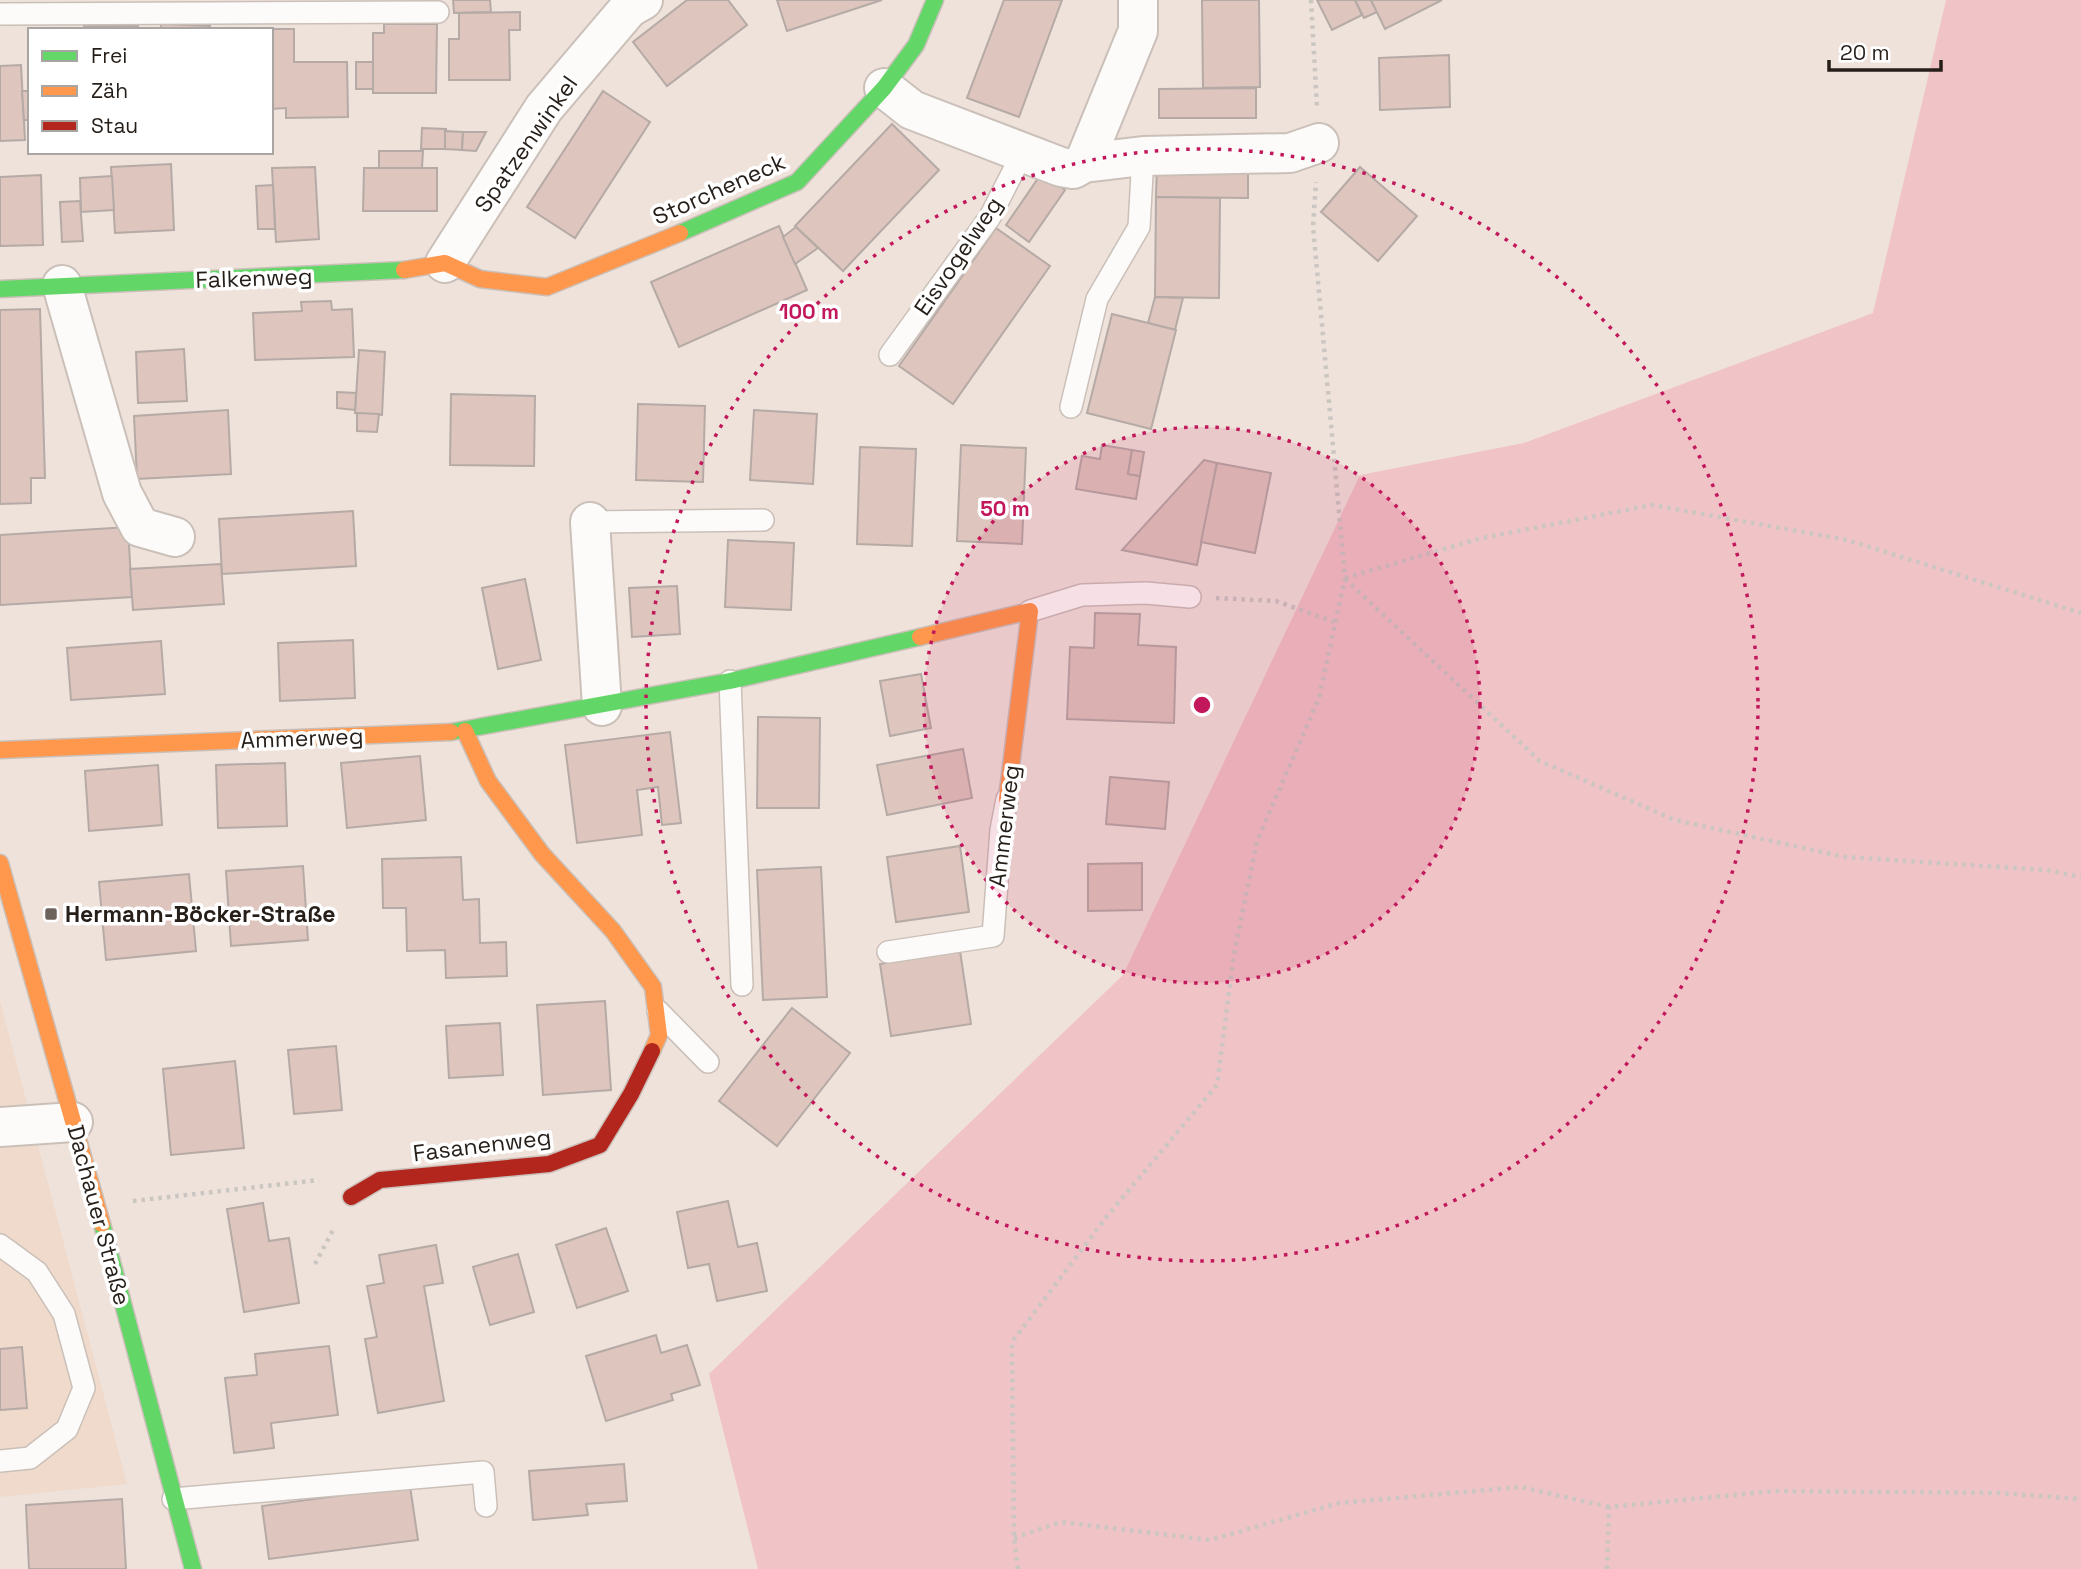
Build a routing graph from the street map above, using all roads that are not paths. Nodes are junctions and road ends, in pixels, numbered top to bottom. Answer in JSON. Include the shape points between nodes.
{"nodes":[{"id":1,"x":643,"y":0,"type":"edge"},
{"id":2,"x":935,"y":0,"type":"edge"},
{"id":3,"x":1138,"y":0,"type":"edge"},
{"id":4,"x":438,"y":12,"type":"dead end"},
{"id":5,"x":0,"y":15,"type":"edge"},
{"id":6,"x":884,"y":88,"type":"junction"},
{"id":7,"x":1305,"y":148,"type":"road end"},
{"id":8,"x":1022,"y":154,"type":"junction"},
{"id":9,"x":1143,"y":156,"type":"junction"},
{"id":10,"x":1084,"y":163,"type":"junction"},
{"id":11,"x":445,"y":263,"type":"junction"},
{"id":12,"x":62,"y":285,"type":"junction"},
{"id":13,"x":0,"y":289,"type":"edge"},
{"id":14,"x":890,"y":355,"type":"dead end"},
{"id":15,"x":1071,"y":407,"type":"dead end"},
{"id":16,"x":763,"y":520,"type":"dead end"},
{"id":17,"x":590,"y":522,"type":"joint"},
{"id":18,"x":175,"y":537,"type":"dead end"},
{"id":19,"x":1190,"y":597,"type":"road end"},
{"id":20,"x":1030,"y":611,"type":"junction"},
{"id":21,"x":730,"y":681,"type":"junction"},
{"id":22,"x":602,"y":706,"type":"junction"},
{"id":23,"x":465,"y":731,"type":"junction"},
{"id":24,"x":0,"y":750,"type":"edge"},
{"id":25,"x":1007,"y":799,"type":"joint"},
{"id":26,"x":0,"y":863,"type":"edge"},
{"id":27,"x":888,"y":952,"type":"dead end"},
{"id":28,"x":742,"y":985,"type":"dead end"},
{"id":29,"x":656,"y":1009,"type":"junction"},
{"id":30,"x":708,"y":1062,"type":"dead end"},
{"id":31,"x":73,"y":1122,"type":"junction"},
{"id":32,"x":0,"y":1127,"type":"edge"},
{"id":33,"x":351,"y":1198,"type":"road end"},
{"id":34,"x":0,"y":1245,"type":"edge"},
{"id":35,"x":0,"y":1461,"type":"edge"},
{"id":36,"x":173,"y":1499,"type":"junction"},
{"id":37,"x":486,"y":1506,"type":"dead end"},
{"id":38,"x":193,"y":1569,"type":"edge"}],
"edges":[{"from":1,"to":11,"type":"street","name":"Spatzenwinkel","via":[[629,8],[544,108]]},
{"from":2,"to":6,"type":"street","name":"Storcheneck","via":[[916,45]]},
{"from":3,"to":10,"type":"street","via":[[1138,31]]},
{"from":4,"to":5,"type":"lane"},
{"from":6,"to":8,"type":"street","via":[[912,110]]},
{"from":6,"to":11,"type":"street","name":"Storcheneck","via":[[797,182],[608,265],[547,287],[480,279]]},
{"from":7,"to":9,"type":"street"},
{"from":8,"to":10,"type":"street","via":[[1073,169]]},
{"from":8,"to":14,"type":"lane","name":"Eisvogelweg","via":[[990,217]]},
{"from":9,"to":10,"type":"street"},
{"from":9,"to":15,"type":"lane","via":[[1139,227],[1097,299]]},
{"from":11,"to":12,"type":"street","name":"Falkenweg","via":[[389,272]]},
{"from":12,"to":13,"type":"street","name":"Falkenweg"},
{"from":12,"to":18,"type":"street","via":[[122,493],[140,527]]},
{"from":16,"to":17,"type":"lane"},
{"from":17,"to":22,"type":"street"},
{"from":19,"to":20,"type":"lane","name":"Ammerweg","via":[[1082,595]]},
{"from":20,"to":21,"type":"street","name":"Ammerweg"},
{"from":20,"to":25,"type":"street","name":"Ammerweg"},
{"from":21,"to":22,"type":"street","name":"Ammerweg"},
{"from":21,"to":28,"type":"lane"},
{"from":22,"to":23,"type":"street","name":"Ammerweg"},
{"from":23,"to":24,"type":"street","name":"Ammerweg"},
{"from":23,"to":29,"type":"street","name":"Fasanenweg","via":[[488,781],[653,987]]},
{"from":25,"to":27,"type":"lane","name":"Ammerweg","via":[[993,936]]},
{"from":26,"to":31,"type":"street","name":"Dachauer Straße"},
{"from":29,"to":30,"type":"lane"},
{"from":29,"to":33,"type":"street","name":"Fasanenweg","via":[[659,1035],[600,1145],[549,1164],[380,1180]]},
{"from":31,"to":32,"type":"street"},
{"from":31,"to":36,"type":"street","name":"Dachauer Straße"},
{"from":34,"to":35,"type":"lane","via":[[37,1272],[64,1314],[84,1388],[67,1429],[30,1458]]},
{"from":36,"to":37,"type":"lane","via":[[483,1472]]},
{"from":36,"to":38,"type":"street","name":"Dachauer Straße"}]}
